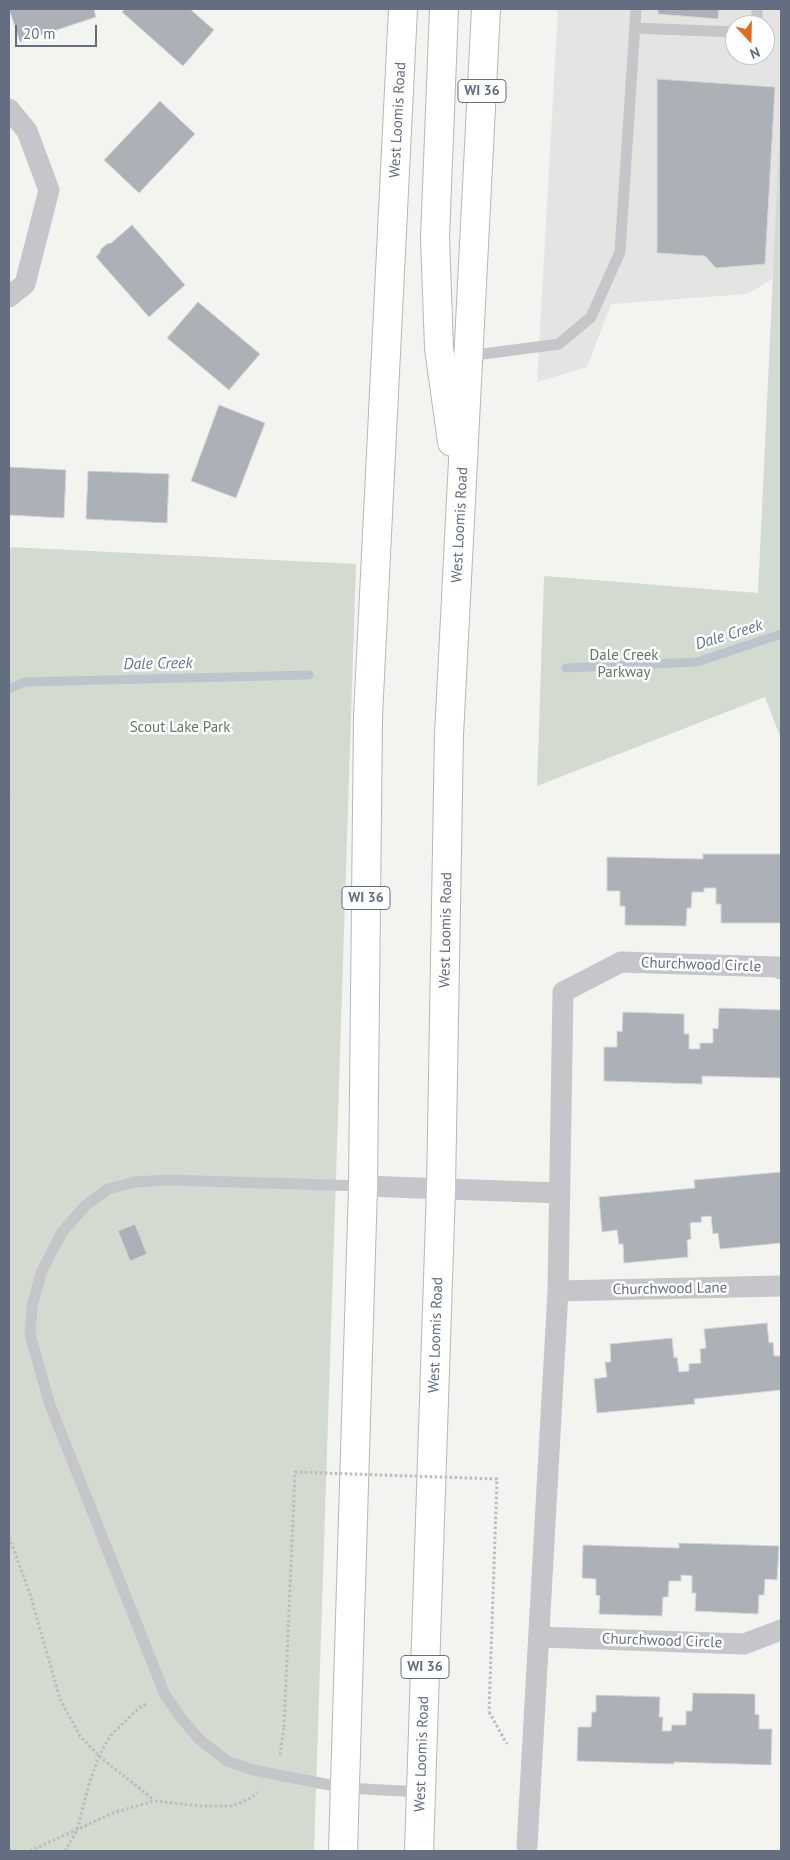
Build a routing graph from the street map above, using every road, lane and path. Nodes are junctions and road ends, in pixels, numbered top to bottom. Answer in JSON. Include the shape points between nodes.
{"nodes":[{"id":1,"x":403,"y":9,"type":"edge"},
{"id":2,"x":444,"y":9,"type":"edge"},
{"id":3,"x":486,"y":9,"type":"edge"},
{"id":4,"x":636,"y":9,"type":"edge"},
{"id":5,"x":635,"y":28,"type":"junction"},
{"id":6,"x":725,"y":32,"type":"edge"},
{"id":7,"x":9,"y":109,"type":"edge"},
{"id":8,"x":9,"y":297,"type":"edge"},
{"id":9,"x":468,"y":356,"type":"junction"},
{"id":10,"x":460,"y":508,"type":"junction"},
{"id":11,"x":781,"y":969,"type":"edge"},
{"id":12,"x":363,"y":1186,"type":"junction"},
{"id":13,"x":441,"y":1189,"type":"junction"},
{"id":14,"x":560,"y":1194,"type":"junction"},
{"id":15,"x":781,"y":1286,"type":"edge"},
{"id":16,"x":558,"y":1291,"type":"junction"},
{"id":17,"x":9,"y":1537,"type":"edge"},
{"id":18,"x":781,"y":1630,"type":"edge"},
{"id":19,"x":540,"y":1637,"type":"junction"},
{"id":20,"x":165,"y":1695,"type":"junction"},
{"id":21,"x":489,"y":1712,"type":"dead end"},
{"id":22,"x":284,"y":1727,"type":"dead end"},
{"id":23,"x":99,"y":1756,"type":"junction"},
{"id":24,"x":345,"y":1788,"type":"junction"},
{"id":25,"x":421,"y":1792,"type":"junction"},
{"id":26,"x":77,"y":1830,"type":"junction"},
{"id":27,"x":527,"y":1849,"type":"edge"},
{"id":28,"x":30,"y":1851,"type":"edge"},
{"id":29,"x":65,"y":1851,"type":"edge"},
{"id":30,"x":343,"y":1851,"type":"edge"},
{"id":31,"x":419,"y":1851,"type":"edge"}],
"edges":[{"from":1,"to":12,"type":"main road","name":"West Loomis Road","number":"WI 36","via":[[368,716]]},
{"from":2,"to":10,"type":"main road","via":[[435,238],[439,348]]},
{"from":3,"to":9,"type":"main road","name":"West Loomis Road","number":"WI 36"},
{"from":4,"to":5,"type":"lane"},
{"from":5,"to":6,"type":"lane"},
{"from":5,"to":9,"type":"lane","via":[[620,252],[591,317],[559,344]]},
{"from":7,"to":8,"type":"street","via":[[28,131],[49,190],[25,284]]},
{"from":9,"to":10,"type":"main road","name":"West Loomis Road","number":"WI 36"},
{"from":10,"to":13,"type":"main road","name":"West Loomis Road","number":"WI 36","via":[[449,735]]},
{"from":11,"to":14,"type":"street","name":"Churchwood Circle","via":[[621,962],[563,992]]},
{"from":12,"to":13,"type":"street"},
{"from":12,"to":20,"type":"lane","via":[[167,1180],[108,1188],[85,1206],[62,1232],[41,1273],[32,1307],[30,1334],[50,1406]]},
{"from":12,"to":24,"type":"main road","name":"West Loomis Road","number":"WI 36"},
{"from":13,"to":14,"type":"street"},
{"from":13,"to":25,"type":"main road","name":"West Loomis Road","number":"WI 36"},
{"from":14,"to":16,"type":"street"},
{"from":15,"to":16,"type":"street","name":"Churchwood Lane"},
{"from":16,"to":19,"type":"street"},
{"from":17,"to":23,"type":"path","via":[[30,1594],[60,1699],[80,1736]]},
{"from":18,"to":19,"type":"street","name":"Churchwood Circle","via":[[744,1644]]},
{"from":19,"to":27,"type":"street"},
{"from":20,"to":23,"type":"path","via":[[139,1708],[110,1736]]},
{"from":20,"to":24,"type":"lane","via":[[199,1739],[227,1761],[253,1770]]},
{"from":21,"to":22,"type":"path","bridge":true,"via":[[497,1479],[295,1472]]},
{"from":23,"to":26,"type":"path"},
{"from":23,"to":26,"type":"path","via":[[154,1801],[113,1813]]},
{"from":24,"to":25,"type":"lane"},
{"from":24,"to":30,"type":"main road","name":"West Loomis Road","number":"WI 36"},
{"from":25,"to":31,"type":"main road","name":"West Loomis Road","number":"WI 36"},
{"from":26,"to":28,"type":"path"},
{"from":26,"to":29,"type":"path"}]}
